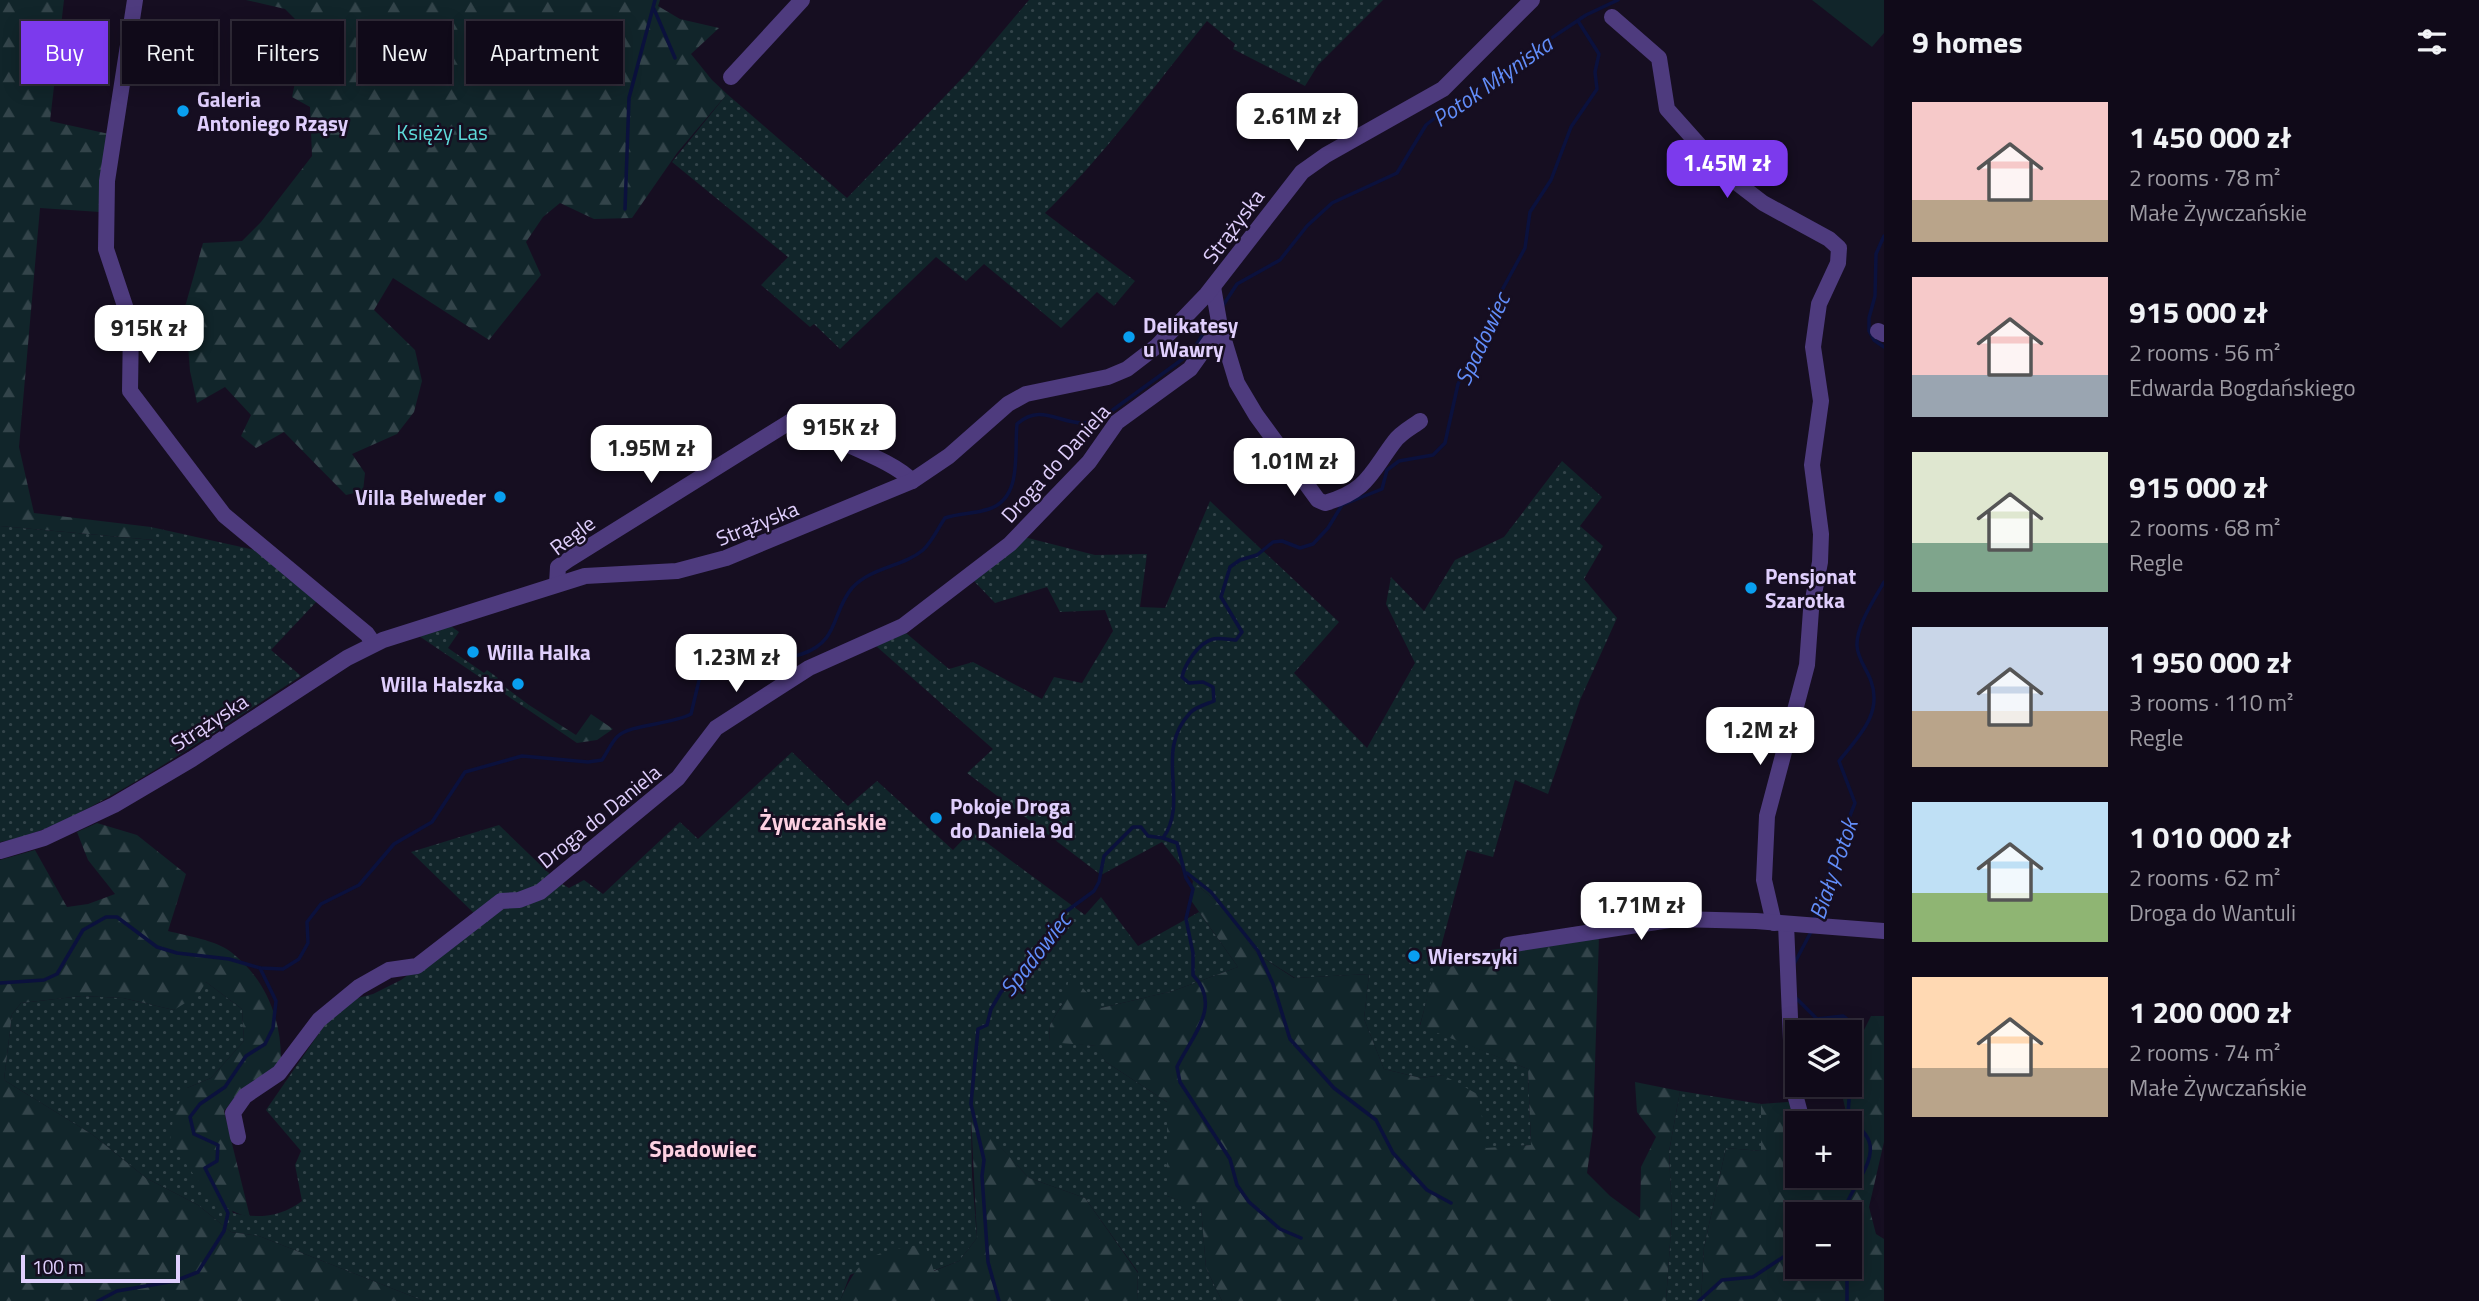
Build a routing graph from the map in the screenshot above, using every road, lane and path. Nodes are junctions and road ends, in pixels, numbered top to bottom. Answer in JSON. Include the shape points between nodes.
{"nodes":[{"id":1,"x":135,"y":0,"type":"edge"},
{"id":2,"x":802,"y":0,"type":"edge"},
{"id":3,"x":1532,"y":0,"type":"edge"},
{"id":4,"x":1612,"y":17,"type":"dead end"},
{"id":5,"x":731,"y":77,"type":"dead end"},
{"id":6,"x":1213,"y":287,"type":"junction"},
{"id":7,"x":1219,"y":318,"type":"junction"},
{"id":8,"x":1420,"y":421,"type":"dead end"},
{"id":9,"x":912,"y":481,"type":"junction"},
{"id":10,"x":557,"y":584,"type":"junction"},
{"id":11,"x":374,"y":644,"type":"junction"},
{"id":12,"x":0,"y":852,"type":"edge"},
{"id":13,"x":1787,"y":924,"type":"junction"},
{"id":14,"x":1884,"y":931,"type":"edge"},
{"id":15,"x":1508,"y":945,"type":"dead end"},
{"id":16,"x":1799,"y":1111,"type":"edge"},
{"id":17,"x":239,"y":1137,"type":"dead end"}],
"edges":[{"from":1,"to":11,"type":"street","via":[[107,181],[106,249],[131,324],[130,391],[224,514]]},
{"from":2,"to":5,"type":"street"},
{"from":3,"to":6,"type":"street","name":"Strążyska","via":[[1443,89],[1302,172]]},
{"from":4,"to":13,"type":"street","via":[[1658,58],[1667,109],[1724,173],[1747,193],[1839,248],[1838,263],[1819,304],[1813,347],[1821,401],[1812,465],[1820,562],[1807,665],[1765,835],[1764,880]]},
{"from":6,"to":7,"type":"street"},
{"from":6,"to":9,"type":"street","name":"Strążyska","via":[[1134,364],[1108,377],[1026,394]]},
{"from":7,"to":8,"type":"street","via":[[1237,383],[1318,500],[1325,503],[1356,492],[1396,439]]},
{"from":7,"to":17,"type":"street","name":"Droga do Daniela","via":[[1189,369],[1117,422],[1089,462],[1010,544],[887,635],[809,668],[716,727],[678,778],[540,892],[500,901],[417,965],[389,970],[359,987],[319,1020],[279,1073],[245,1096],[233,1113]]},
{"from":9,"to":10,"type":"street","name":"Strążyska","via":[[707,564],[594,574]]},
{"from":9,"to":10,"type":"street","name":"Regle","via":[[796,418],[568,559],[558,567]]},
{"from":10,"to":11,"type":"street","name":"Strążyska"},
{"from":11,"to":12,"type":"street","name":"Strążyska","via":[[114,805],[44,838]]},
{"from":13,"to":14,"type":"street"},
{"from":13,"to":15,"type":"street","via":[[1669,920]]},
{"from":13,"to":16,"type":"street","via":[[1793,1087]]}]}
